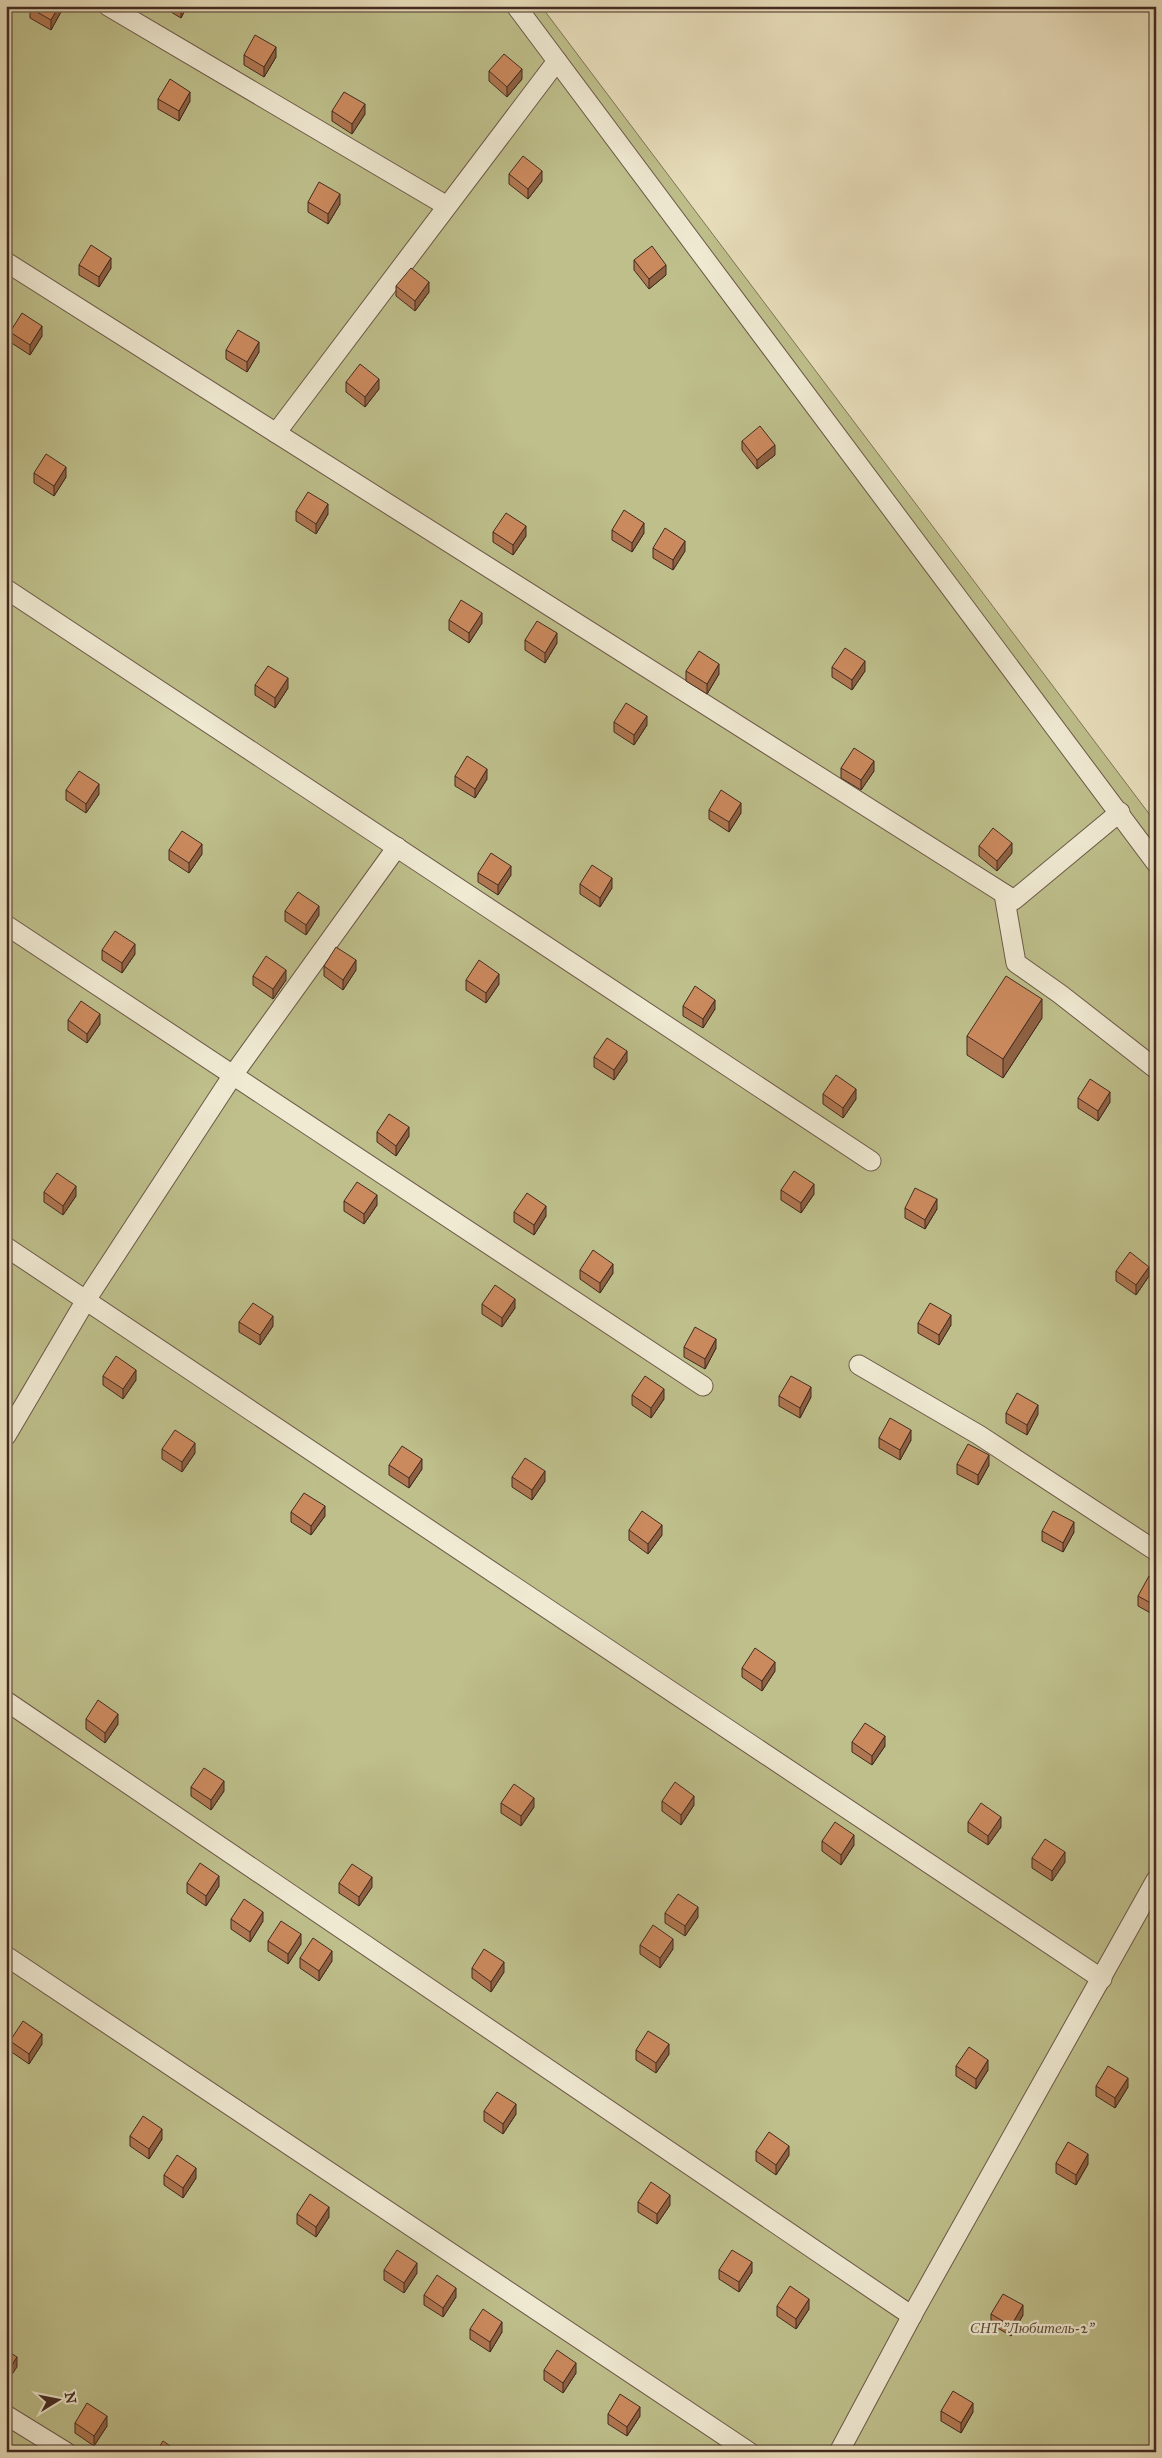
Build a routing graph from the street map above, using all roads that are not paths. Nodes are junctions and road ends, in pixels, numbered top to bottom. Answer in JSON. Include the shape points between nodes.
{"nodes":[{"id":1,"x":108,"y":6,"type":"edge"},
{"id":2,"x":516,"y":6,"type":"edge"},
{"id":3,"x":557,"y":61,"type":"junction"},
{"id":4,"x":447,"y":206,"type":"junction"},
{"id":5,"x":6,"y":262,"type":"edge"},
{"id":6,"x":276,"y":433,"type":"junction"},
{"id":7,"x":6,"y":589,"type":"edge"},
{"id":8,"x":1120,"y":812,"type":"junction"},
{"id":9,"x":396,"y":847,"type":"junction"},
{"id":10,"x":1156,"y":862,"type":"edge"},
{"id":11,"x":1004,"y":894,"type":"junction"},
{"id":12,"x":6,"y":925,"type":"edge"},
{"id":13,"x":1156,"y":1069,"type":"edge"},
{"id":14,"x":233,"y":1075,"type":"junction"},
{"id":15,"x":871,"y":1161,"type":"dead end"},
{"id":16,"x":6,"y":1247,"type":"edge"},
{"id":17,"x":86,"y":1300,"type":"junction"},
{"id":18,"x":859,"y":1365,"type":"dead end"},
{"id":19,"x":703,"y":1386,"type":"dead end"},
{"id":20,"x":6,"y":1436,"type":"edge"},
{"id":21,"x":1156,"y":1551,"type":"edge"},
{"id":22,"x":6,"y":1701,"type":"edge"},
{"id":23,"x":1156,"y":1880,"type":"edge"},
{"id":24,"x":6,"y":1956,"type":"edge"},
{"id":25,"x":1102,"y":1979,"type":"junction"},
{"id":26,"x":912,"y":2316,"type":"junction"},
{"id":27,"x":6,"y":2415,"type":"edge"},
{"id":28,"x":66,"y":2452,"type":"edge"},
{"id":29,"x":749,"y":2452,"type":"edge"},
{"id":30,"x":839,"y":2452,"type":"edge"}],
"edges":[{"from":1,"to":4,"type":"lane"},
{"from":2,"to":3,"type":"lane"},
{"from":3,"to":4,"type":"lane"},
{"from":3,"to":8,"type":"lane"},
{"from":4,"to":6,"type":"lane"},
{"from":5,"to":6,"type":"lane"},
{"from":6,"to":11,"type":"lane"},
{"from":7,"to":9,"type":"lane"},
{"from":8,"to":10,"type":"lane"},
{"from":8,"to":11,"type":"lane","via":[[1014,900]]},
{"from":9,"to":14,"type":"lane"},
{"from":9,"to":15,"type":"lane"},
{"from":11,"to":13,"type":"lane","via":[[1016,963]]},
{"from":12,"to":14,"type":"lane"},
{"from":14,"to":17,"type":"lane"},
{"from":14,"to":19,"type":"lane"},
{"from":16,"to":17,"type":"lane"},
{"from":17,"to":20,"type":"lane"},
{"from":17,"to":25,"type":"lane"},
{"from":18,"to":21,"type":"lane","via":[[979,1435]]},
{"from":22,"to":26,"type":"lane"},
{"from":23,"to":25,"type":"lane"},
{"from":24,"to":29,"type":"lane"},
{"from":25,"to":26,"type":"lane"},
{"from":26,"to":30,"type":"lane"},
{"from":27,"to":28,"type":"lane"}]}
